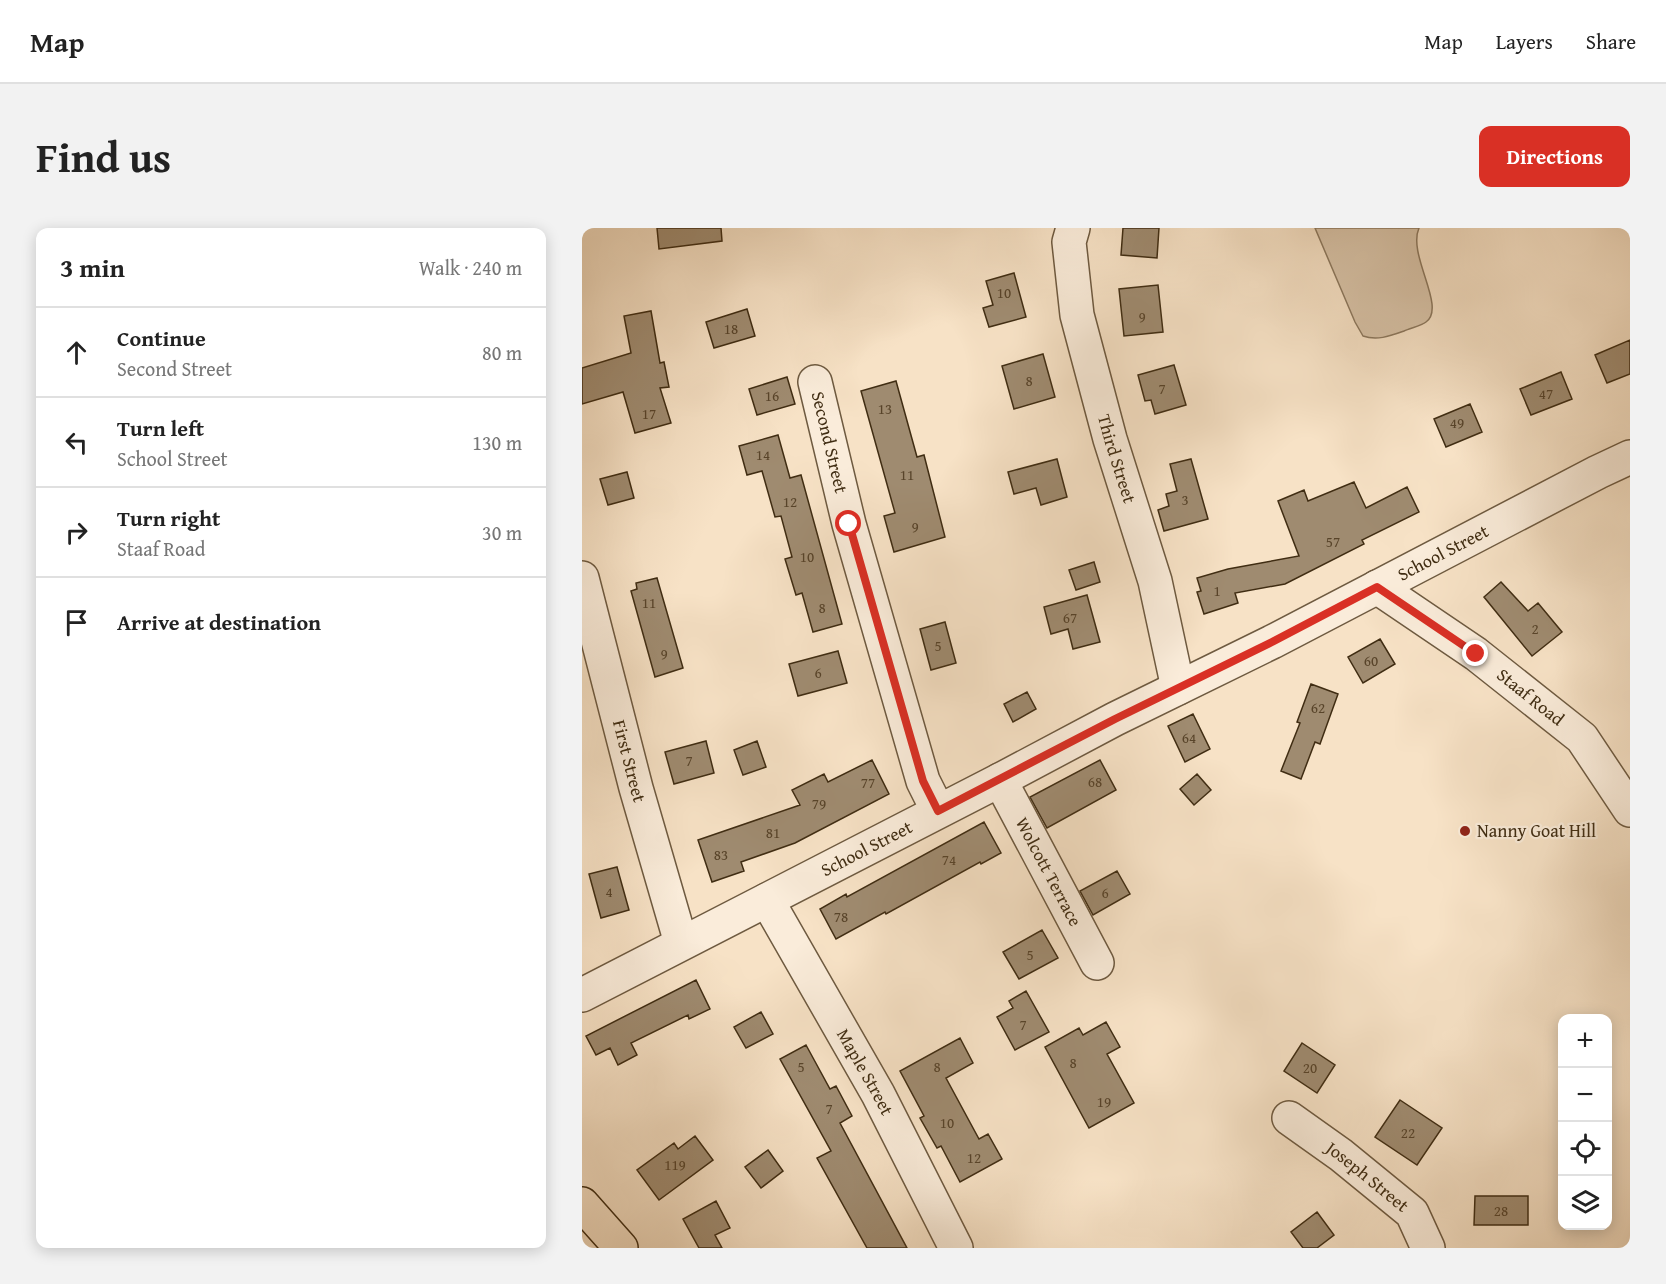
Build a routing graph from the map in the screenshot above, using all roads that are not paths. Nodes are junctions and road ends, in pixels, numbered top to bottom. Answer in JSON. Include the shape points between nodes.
{"nodes":[{"id":1,"x":1073,"y":228,"type":"edge"},
{"id":2,"x":815,"y":382,"type":"dead end"},
{"id":3,"x":1630,"y":457,"type":"edge"},
{"id":4,"x":582,"y":578,"type":"edge"},
{"id":5,"x":1377,"y":587,"type":"junction"},
{"id":6,"x":1178,"y":688,"type":"junction"},
{"id":7,"x":1000,"y":780,"type":"junction"},
{"id":8,"x":1630,"y":810,"type":"edge"},
{"id":9,"x":938,"y":811,"type":"junction"},
{"id":10,"x":767,"y":900,"type":"junction"},
{"id":11,"x":681,"y":943,"type":"junction"},
{"id":12,"x":1097,"y":963,"type":"dead end"},
{"id":13,"x":582,"y":995,"type":"edge"},
{"id":14,"x":1289,"y":1118,"type":"dead end"},
{"id":15,"x":582,"y":1204,"type":"edge"},
{"id":16,"x":621,"y":1248,"type":"edge"},
{"id":17,"x":956,"y":1248,"type":"edge"},
{"id":18,"x":1428,"y":1248,"type":"edge"}],
"edges":[{"from":1,"to":6,"type":"street","name":"Third Street","via":[[1069,242],[1077,315],[1110,439],[1155,581]]},
{"from":2,"to":9,"type":"street","name":"Second Street","via":[[849,524],[923,781]]},
{"from":3,"to":5,"type":"street","name":"School Street"},
{"from":4,"to":11,"type":"street","name":"First Street"},
{"from":5,"to":6,"type":"street","name":"School Street"},
{"from":5,"to":8,"type":"street","name":"Staaf Road","via":[[1476,654],[1582,738]]},
{"from":6,"to":7,"type":"street","name":"School Street"},
{"from":7,"to":9,"type":"street","name":"School Street"},
{"from":7,"to":12,"type":"street","name":"Wolcott Terrace"},
{"from":9,"to":10,"type":"street","name":"School Street"},
{"from":10,"to":11,"type":"street","name":"School Street"},
{"from":10,"to":17,"type":"street","name":"Maple Street","via":[[878,1094]]},
{"from":11,"to":13,"type":"street","name":"School Street"},
{"from":14,"to":18,"type":"street","name":"Joseph Street","via":[[1412,1213]]},
{"from":15,"to":16,"type":"main road"}]}
